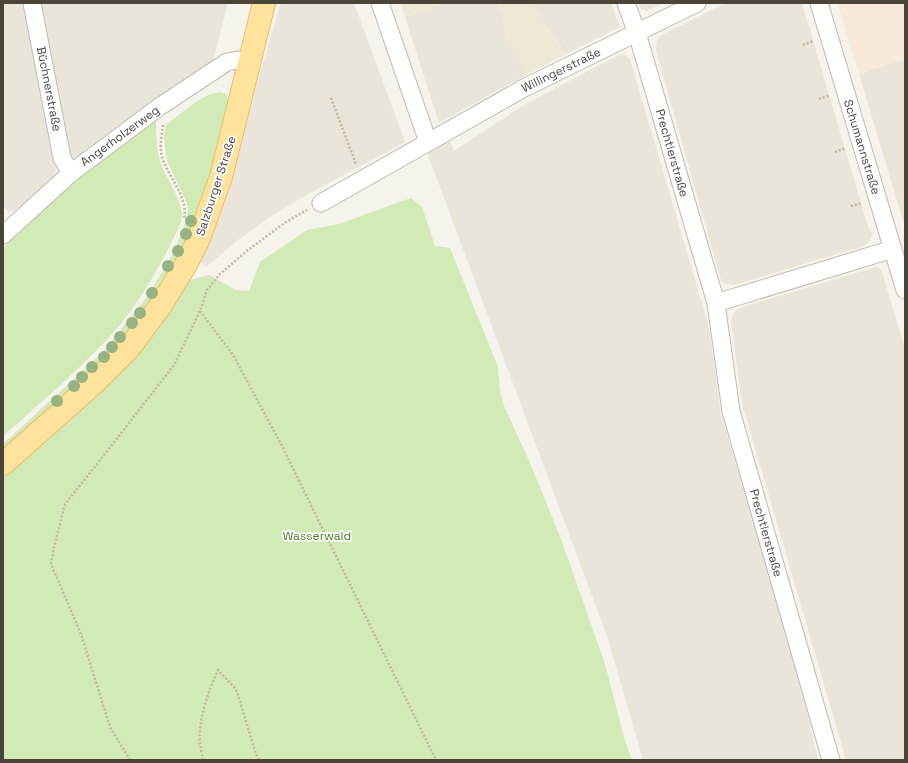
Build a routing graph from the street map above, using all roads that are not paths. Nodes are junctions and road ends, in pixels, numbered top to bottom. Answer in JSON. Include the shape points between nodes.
{"nodes":[{"id":1,"x":32,"y":3,"type":"edge"},
{"id":2,"x":264,"y":3,"type":"edge"},
{"id":3,"x":380,"y":3,"type":"edge"},
{"id":4,"x":626,"y":3,"type":"edge"},
{"id":5,"x":697,"y":3,"type":"edge"},
{"id":6,"x":819,"y":3,"type":"edge"},
{"id":7,"x":637,"y":33,"type":"junction"},
{"id":8,"x":250,"y":63,"type":"junction"},
{"id":9,"x":428,"y":142,"type":"junction"},
{"id":10,"x":71,"y":173,"type":"junction"},
{"id":11,"x":321,"y":203,"type":"road end"},
{"id":12,"x":5,"y":231,"type":"edge"},
{"id":13,"x":892,"y":249,"type":"junction"},
{"id":14,"x":905,"y":290,"type":"edge"},
{"id":15,"x":716,"y":303,"type":"junction"},
{"id":16,"x":3,"y":464,"type":"edge"},
{"id":17,"x":831,"y":760,"type":"edge"}],
"edges":[{"from":1,"to":10,"type":"street","name":"Büchnerstraße","via":[[62,158]]},
{"from":2,"to":8,"type":"main road","name":"Salzburger Straße"},
{"from":3,"to":9,"type":"street"},
{"from":4,"to":7,"type":"street","name":"Prechtlerstraße"},
{"from":5,"to":7,"type":"street","name":"Willingerstraße"},
{"from":6,"to":13,"type":"street","name":"Schumannstraße"},
{"from":7,"to":9,"type":"street","name":"Willingerstraße","via":[[524,88]]},
{"from":7,"to":15,"type":"street","name":"Prechtlerstraße"},
{"from":8,"to":10,"type":"street","name":"Angerholzerweg","via":[[238,60],[227,62],[159,107]]},
{"from":8,"to":16,"type":"main road","name":"Salzburger Straße","via":[[221,177],[198,241],[185,266],[130,347],[94,383]]},
{"from":9,"to":11,"type":"street","name":"Willingerstraße"},
{"from":10,"to":12,"type":"street","name":"Angerholzerweg"},
{"from":13,"to":14,"type":"street","name":"Schumannstraße"},
{"from":13,"to":15,"type":"street"},
{"from":15,"to":17,"type":"street","name":"Prechtlerstraße","via":[[731,410]]}]}
